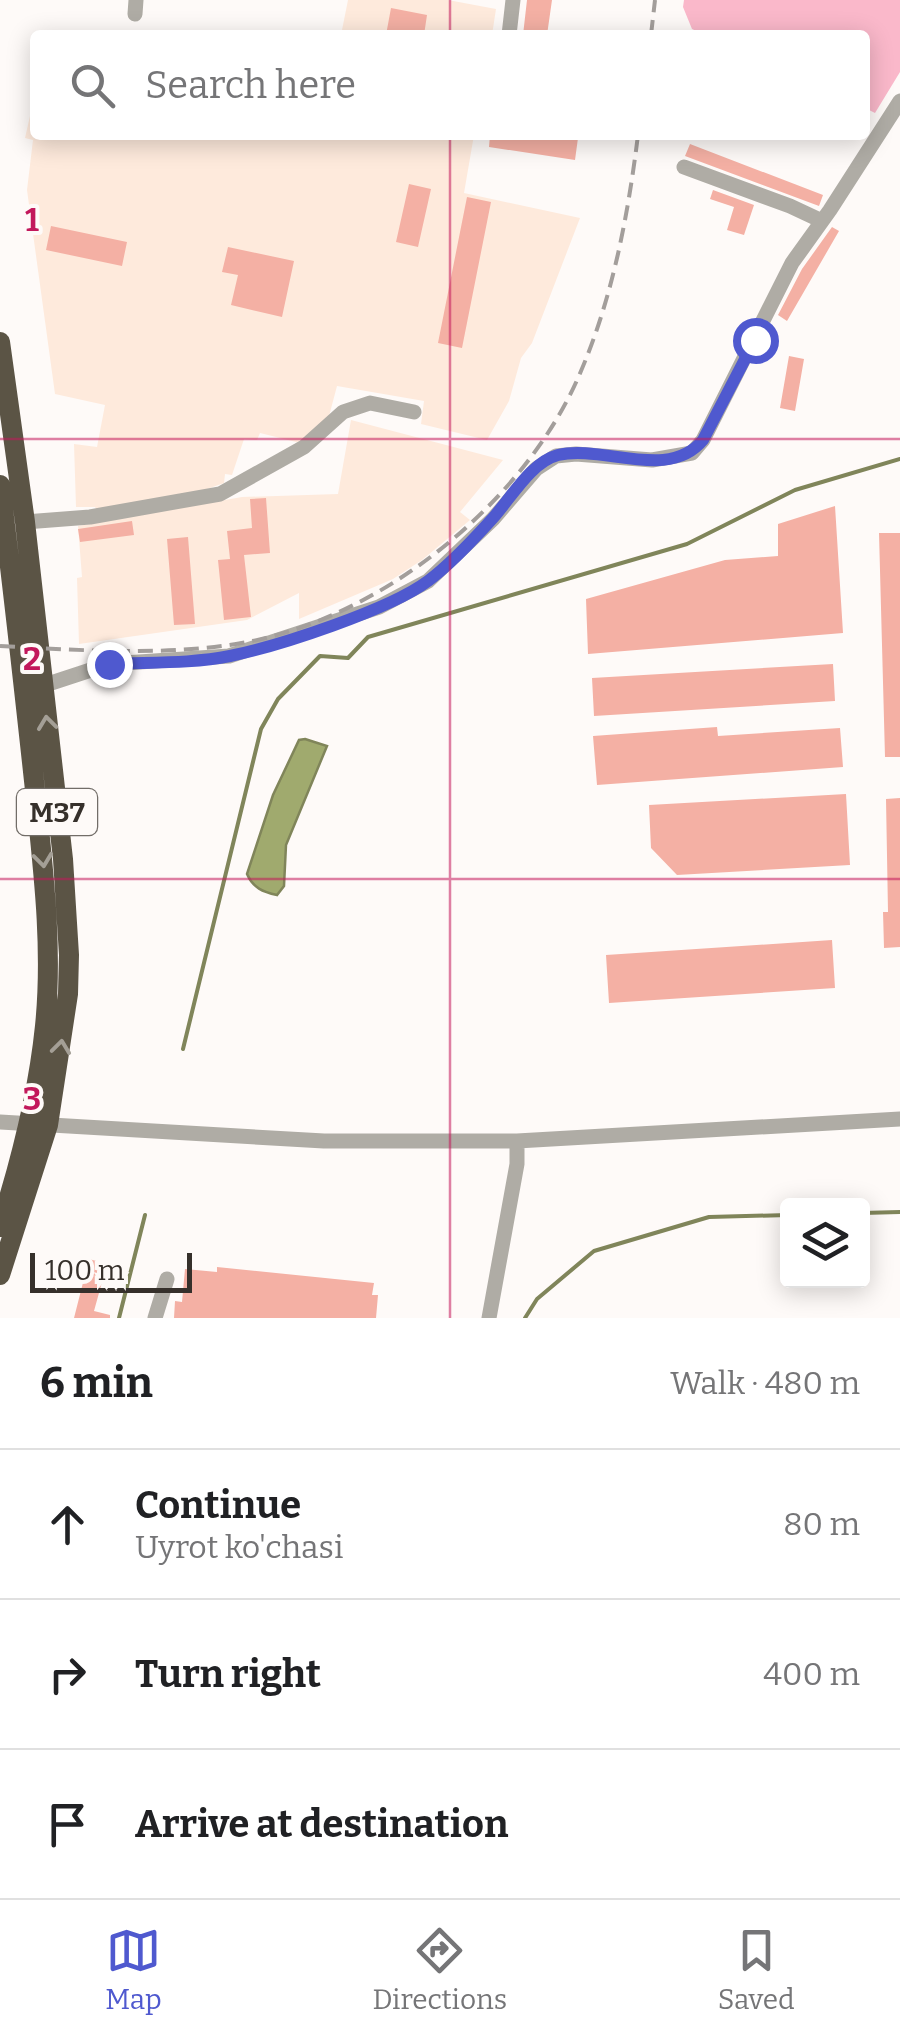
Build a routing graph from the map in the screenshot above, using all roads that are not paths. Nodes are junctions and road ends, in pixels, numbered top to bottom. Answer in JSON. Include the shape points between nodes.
{"nodes":[{"id":1,"x":513,"y":0,"type":"edge"},
{"id":2,"x":510,"y":30,"type":"edge"},
{"id":3,"x":900,"y":101,"type":"edge"},
{"id":4,"x":684,"y":167,"type":"dead end"},
{"id":5,"x":822,"y":222,"type":"junction"},
{"id":6,"x":0,"y":342,"type":"edge"},
{"id":7,"x":2,"y":370,"type":"edge"},
{"id":8,"x":414,"y":412,"type":"dead end"},
{"id":9,"x":0,"y":486,"type":"edge"},
{"id":10,"x":25,"y":522,"type":"junction"},
{"id":11,"x":6,"y":582,"type":"edge"},
{"id":12,"x":42,"y":686,"type":"junction"},
{"id":13,"x":900,"y":1119,"type":"edge"},
{"id":14,"x":0,"y":1122,"type":"edge"},
{"id":15,"x":39,"y":1124,"type":"junction"},
{"id":16,"x":517,"y":1141,"type":"junction"},
{"id":17,"x":0,"y":1227,"type":"edge"},
{"id":18,"x":0,"y":1275,"type":"edge"},
{"id":19,"x":166,"y":1278,"type":"dead end"},
{"id":20,"x":155,"y":1318,"type":"edge"},
{"id":21,"x":489,"y":1318,"type":"edge"}],
"edges":[{"from":1,"to":2,"type":"street"},
{"from":3,"to":5,"type":"street"},
{"from":4,"to":5,"type":"street"},
{"from":5,"to":12,"type":"street","via":[[792,262],[692,453],[652,460],[556,456],[428,581],[379,607],[229,656],[109,664]]},
{"from":6,"to":7,"type":"highway","number":"M37"},
{"from":7,"to":10,"type":"highway","number":"M37"},
{"from":8,"to":10,"type":"street","via":[[370,404],[343,412],[304,446],[220,494]]},
{"from":9,"to":11,"type":"highway","number":"M37"},
{"from":10,"to":12,"type":"highway","number":"M37"},
{"from":11,"to":15,"type":"highway","number":"M37","one_way":true,"via":[[46,884]]},
{"from":15,"to":12,"type":"highway","number":"M37","one_way":true,"via":[[68,994],[69,954]]},
{"from":13,"to":16,"type":"street"},
{"from":14,"to":15,"type":"street"},
{"from":15,"to":16,"type":"street","via":[[324,1141]]},
{"from":15,"to":17,"type":"highway","number":"M37"},
{"from":15,"to":18,"type":"highway","number":"M37"},
{"from":16,"to":21,"type":"street"},
{"from":19,"to":20,"type":"street"}]}
